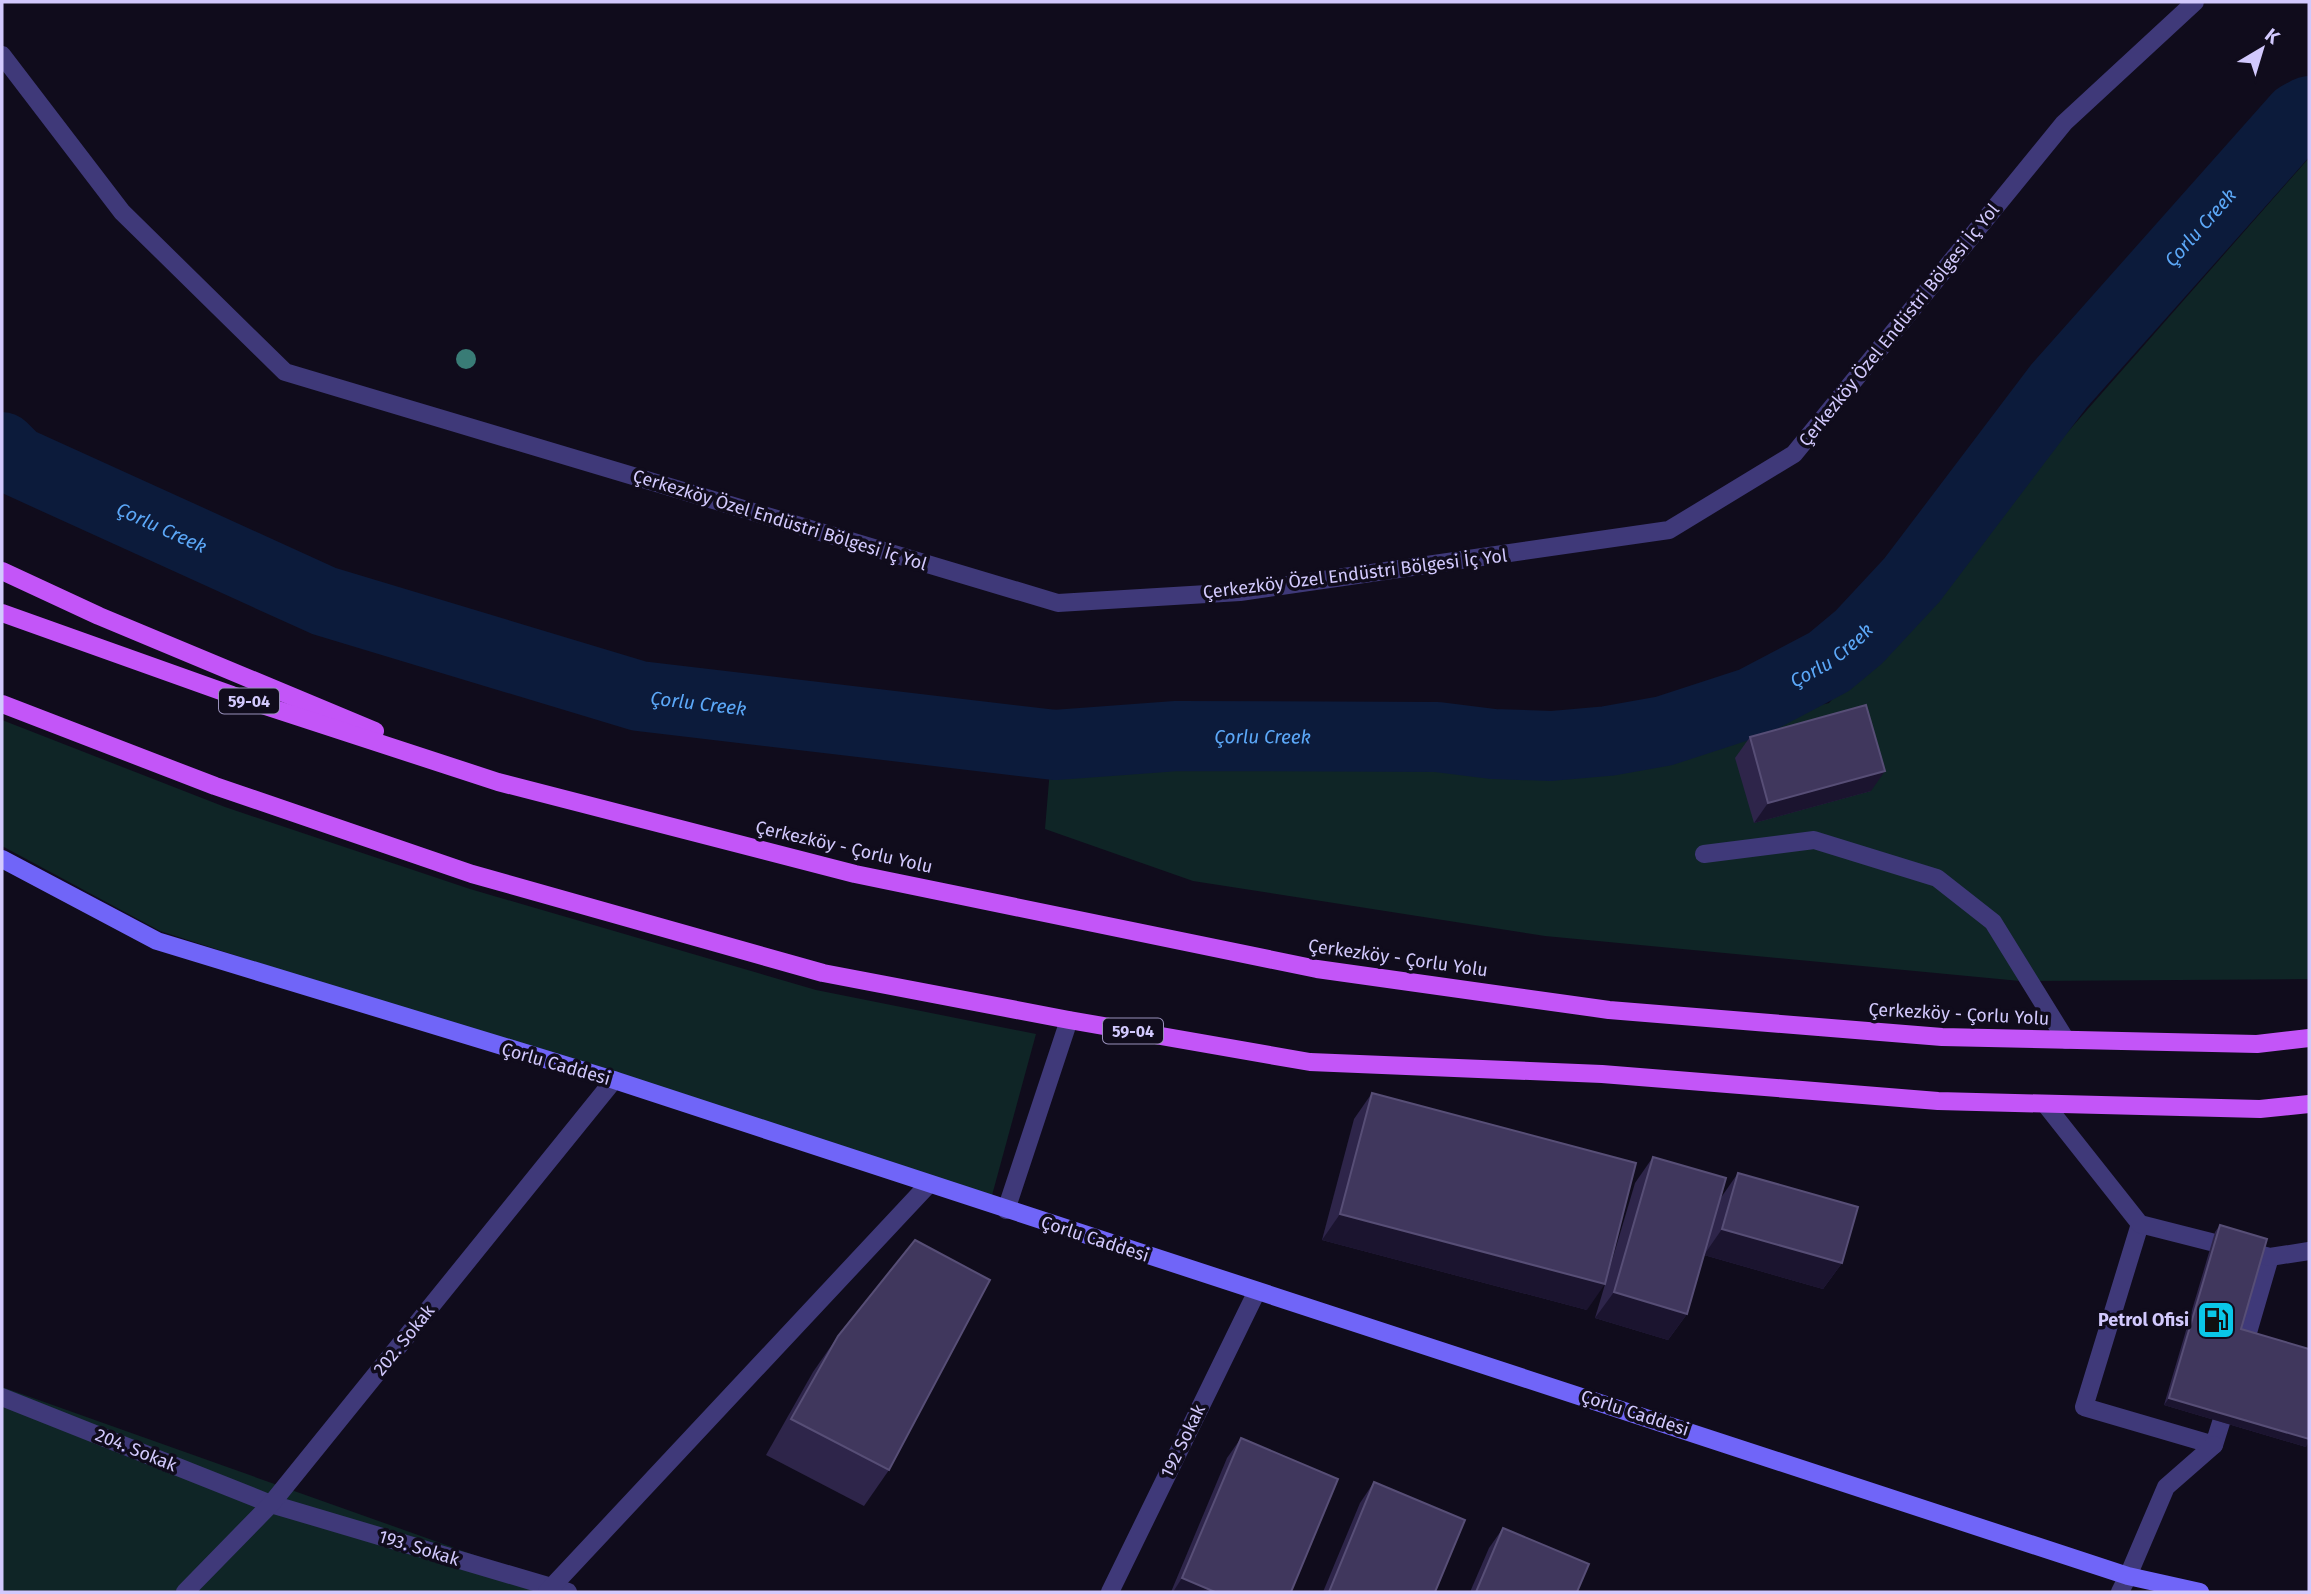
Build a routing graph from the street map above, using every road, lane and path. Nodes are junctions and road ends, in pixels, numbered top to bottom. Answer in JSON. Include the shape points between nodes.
{"nodes":[{"id":1,"x":2195,"y":2,"type":"edge"},
{"id":2,"x":2,"y":55,"type":"edge"},
{"id":3,"x":2,"y":572,"type":"edge"},
{"id":4,"x":2,"y":612,"type":"edge"},
{"id":5,"x":2,"y":704,"type":"edge"},
{"id":6,"x":498,"y":782,"type":"junction"},
{"id":7,"x":1704,"y":854,"type":"dead end"},
{"id":8,"x":2,"y":859,"type":"edge"},
{"id":9,"x":1069,"y":1020,"type":"junction"},
{"id":10,"x":2309,"y":1038,"type":"edge"},
{"id":11,"x":2066,"y":1040,"type":"junction"},
{"id":12,"x":614,"y":1080,"type":"junction"},
{"id":13,"x":2045,"y":1104,"type":"junction"},
{"id":14,"x":2309,"y":1104,"type":"edge"},
{"id":15,"x":928,"y":1185,"type":"junction"},
{"id":16,"x":1006,"y":1210,"type":"junction"},
{"id":17,"x":2140,"y":1224,"type":"junction"},
{"id":18,"x":2309,"y":1251,"type":"edge"},
{"id":19,"x":2270,"y":1257,"type":"junction"},
{"id":20,"x":1256,"y":1290,"type":"junction"},
{"id":21,"x":2,"y":1397,"type":"edge"},
{"id":22,"x":2214,"y":1445,"type":"junction"},
{"id":23,"x":271,"y":1504,"type":"junction"},
{"id":24,"x":2124,"y":1584,"type":"edge"},
{"id":25,"x":556,"y":1591,"type":"edge"},
{"id":26,"x":185,"y":1592,"type":"edge"},
{"id":27,"x":1110,"y":1592,"type":"edge"},
{"id":28,"x":2200,"y":1592,"type":"edge"}],
"edges":[{"from":1,"to":2,"type":"street","name":"Çerkezköy Özel Endüstri Bölgesi İç Yol","via":[[2064,123],[1794,454],[1669,530],[1240,592],[1058,603],[285,372],[122,212]]},
{"from":3,"to":6,"type":"main road"},
{"from":4,"to":6,"type":"main road","number":"59-04","via":[[232,695]]},
{"from":5,"to":9,"type":"main road","number":"59-04","via":[[215,786],[472,874],[823,973]]},
{"from":6,"to":11,"type":"main road","name":"Çerkezköy - Çorlu Yolu","number":"59-04","via":[[855,874],[1317,969],[1609,1010],[1942,1037]]},
{"from":7,"to":11,"type":"street","via":[[1814,840],[1937,878],[1993,922]]},
{"from":8,"to":12,"type":"main road","name":"Çorlu Caddesi","via":[[157,941]]},
{"from":9,"to":13,"type":"main road","number":"59-04","via":[[1310,1062],[1602,1074],[1938,1101]]},
{"from":9,"to":16,"type":"street"},
{"from":10,"to":11,"type":"main road","name":"Çerkezköy - Çorlu Yolu","number":"59-04","via":[[2257,1044]]},
{"from":12,"to":15,"type":"main road","name":"Çorlu Caddesi"},
{"from":12,"to":23,"type":"street","name":"202. Sokak"},
{"from":13,"to":14,"type":"main road","number":"59-04","via":[[2260,1109]]},
{"from":13,"to":17,"type":"street"},
{"from":15,"to":16,"type":"main road","name":"Çorlu Caddesi"},
{"from":15,"to":25,"type":"street"},
{"from":16,"to":20,"type":"main road","name":"Çorlu Caddesi"},
{"from":17,"to":19,"type":"street"},
{"from":17,"to":22,"type":"street","via":[[2084,1407]]},
{"from":18,"to":19,"type":"street"},
{"from":19,"to":22,"type":"street"},
{"from":20,"to":24,"type":"main road","name":"Çorlu Caddesi"},
{"from":20,"to":27,"type":"street","name":"192 Sokak"},
{"from":21,"to":23,"type":"street","name":"204. Sokak"},
{"from":22,"to":24,"type":"street","via":[[2166,1487]]},
{"from":23,"to":25,"type":"street","name":"193. Sokak"},
{"from":23,"to":26,"type":"street","name":"202. Sokak"},
{"from":24,"to":28,"type":"main road","name":"Çorlu Caddesi"}]}
